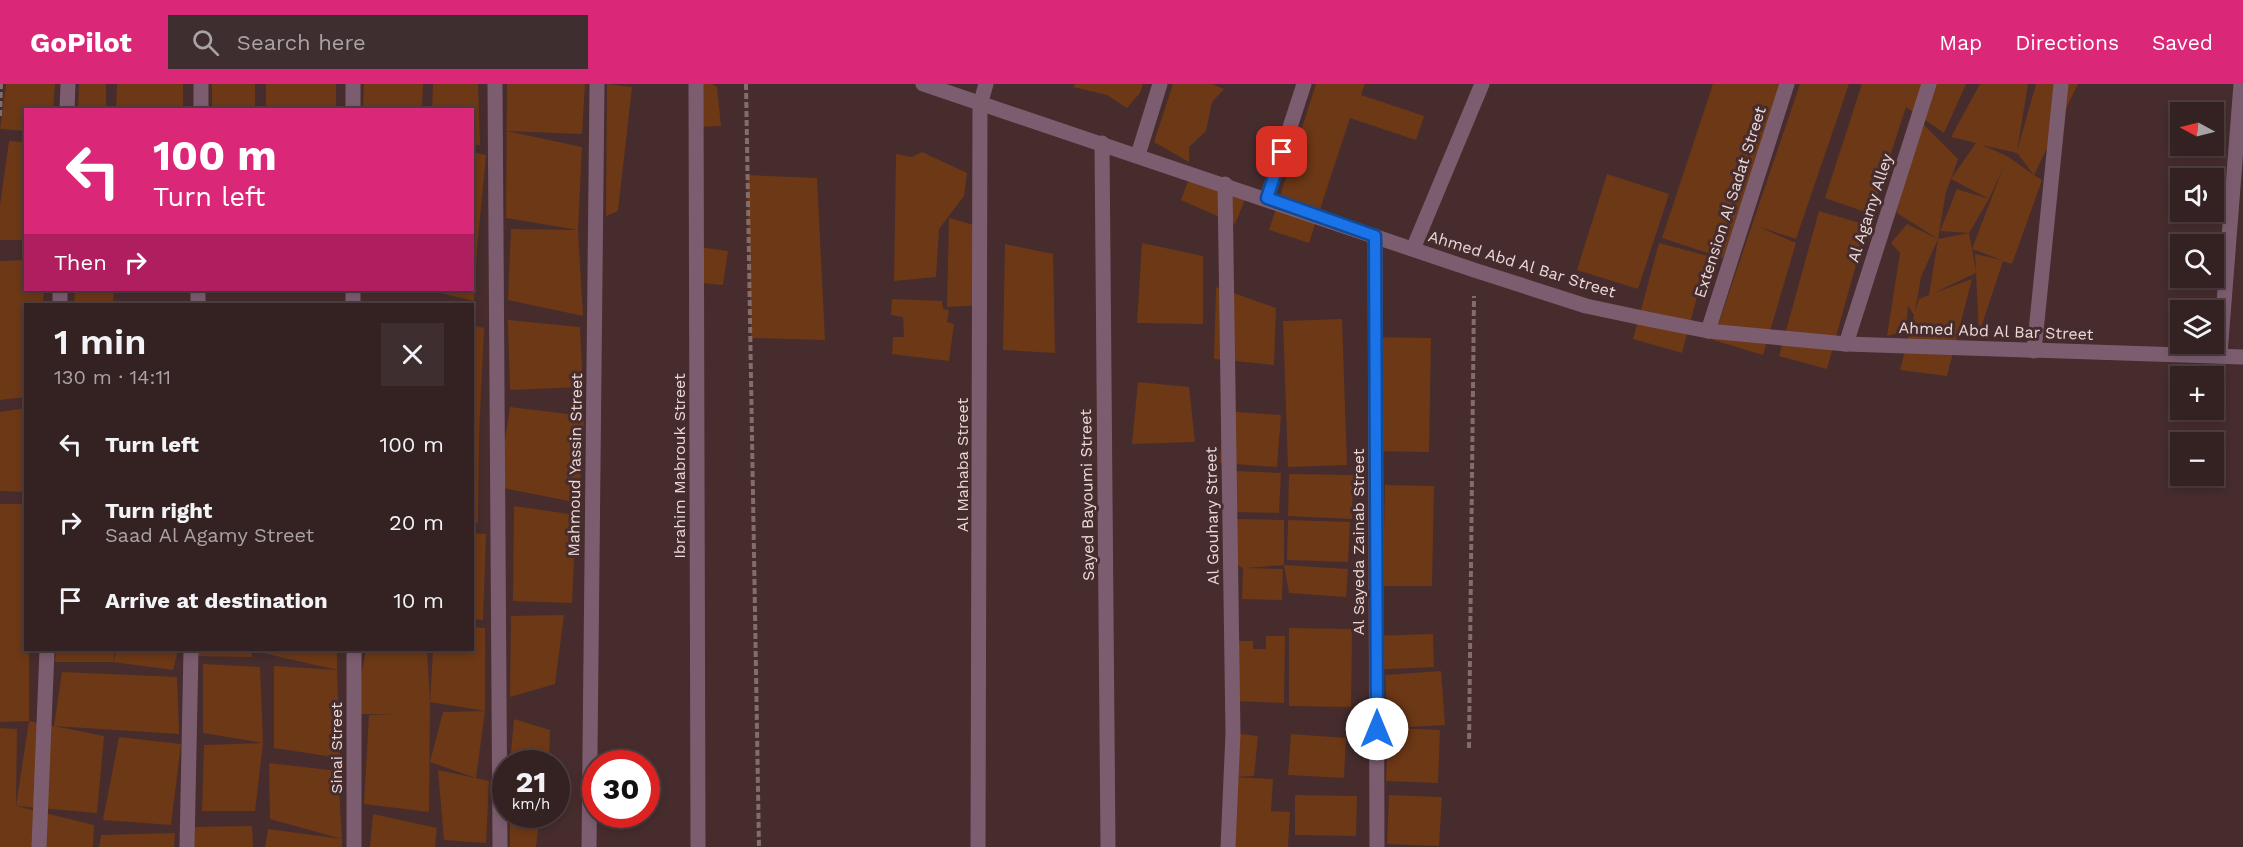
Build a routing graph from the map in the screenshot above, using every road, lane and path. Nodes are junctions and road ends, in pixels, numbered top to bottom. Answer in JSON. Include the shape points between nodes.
{"nodes":[{"id":1,"x":1,"y":84,"type":"edge"},
{"id":2,"x":68,"y":84,"type":"edge"},
{"id":3,"x":201,"y":84,"type":"edge"},
{"id":4,"x":352,"y":84,"type":"edge"},
{"id":5,"x":495,"y":84,"type":"edge"},
{"id":6,"x":597,"y":84,"type":"edge"},
{"id":7,"x":696,"y":84,"type":"edge"},
{"id":8,"x":746,"y":84,"type":"edge"},
{"id":9,"x":924,"y":84,"type":"edge"},
{"id":10,"x":986,"y":84,"type":"edge"},
{"id":11,"x":1160,"y":84,"type":"edge"},
{"id":12,"x":1304,"y":84,"type":"edge"},
{"id":13,"x":1482,"y":84,"type":"edge"},
{"id":14,"x":1787,"y":84,"type":"edge"},
{"id":15,"x":1929,"y":84,"type":"edge"},
{"id":16,"x":2061,"y":84,"type":"edge"},
{"id":17,"x":2241,"y":84,"type":"edge"},
{"id":18,"x":980,"y":105,"type":"junction"},
{"id":19,"x":67,"y":108,"type":"edge"},
{"id":20,"x":201,"y":108,"type":"edge"},
{"id":21,"x":353,"y":108,"type":"edge"},
{"id":22,"x":0,"y":116,"type":"edge"},
{"id":23,"x":1102,"y":143,"type":"junction"},
{"id":24,"x":1138,"y":155,"type":"junction"},
{"id":25,"x":1225,"y":184,"type":"junction"},
{"id":26,"x":1267,"y":198,"type":"junction"},
{"id":27,"x":1375,"y":236,"type":"junction"},
{"id":28,"x":1413,"y":249,"type":"junction"},
{"id":29,"x":1474,"y":270,"type":"junction"},
{"id":30,"x":2224,"y":303,"type":"edge"},
{"id":31,"x":1708,"y":331,"type":"junction"},
{"id":32,"x":1846,"y":344,"type":"junction"},
{"id":33,"x":2034,"y":351,"type":"junction"},
{"id":34,"x":2170,"y":353,"type":"edge"},
{"id":35,"x":2220,"y":354,"type":"edge"},
{"id":36,"x":2243,"y":357,"type":"edge"},
{"id":37,"x":47,"y":651,"type":"edge"},
{"id":38,"x":191,"y":651,"type":"edge"},
{"id":39,"x":354,"y":651,"type":"edge"},
{"id":40,"x":1469,"y":748,"type":"dead end"},
{"id":41,"x":39,"y":847,"type":"edge"},
{"id":42,"x":187,"y":847,"type":"edge"},
{"id":43,"x":354,"y":847,"type":"edge"},
{"id":44,"x":500,"y":847,"type":"edge"},
{"id":45,"x":589,"y":847,"type":"edge"},
{"id":46,"x":698,"y":847,"type":"edge"},
{"id":47,"x":759,"y":847,"type":"edge"},
{"id":48,"x":978,"y":847,"type":"edge"},
{"id":49,"x":1108,"y":847,"type":"edge"},
{"id":50,"x":1228,"y":847,"type":"edge"},
{"id":51,"x":1377,"y":847,"type":"edge"}],
"edges":[{"from":1,"to":22,"type":"path"},
{"from":2,"to":19,"type":"street"},
{"from":3,"to":20,"type":"street"},
{"from":4,"to":21,"type":"street"},
{"from":5,"to":44,"type":"street"},
{"from":6,"to":45,"type":"street","name":"Mahmoud Yassin Street"},
{"from":7,"to":46,"type":"street","name":"Ibrahim Mabrouk Street"},
{"from":8,"to":47,"type":"path"},
{"from":9,"to":18,"type":"street","name":"Ahmed Abd Al Bar Street"},
{"from":10,"to":18,"type":"street","name":"Al Mahaba Street"},
{"from":11,"to":24,"type":"street"},
{"from":12,"to":26,"type":"street"},
{"from":13,"to":28,"type":"street"},
{"from":14,"to":31,"type":"street","name":"Extension Al Sadat Street"},
{"from":15,"to":32,"type":"street","name":"Al Agamy Alley"},
{"from":16,"to":33,"type":"street"},
{"from":17,"to":30,"type":"street"},
{"from":18,"to":23,"type":"street","name":"Ahmed Abd Al Bar Street"},
{"from":18,"to":48,"type":"street","name":"Al Mahaba Street"},
{"from":23,"to":24,"type":"street","name":"Ahmed Abd Al Bar Street"},
{"from":23,"to":49,"type":"street","name":"Sayed Bayoumi Street"},
{"from":24,"to":25,"type":"street","name":"Ahmed Abd Al Bar Street"},
{"from":25,"to":26,"type":"street","name":"Ahmed Abd Al Bar Street"},
{"from":25,"to":50,"type":"street","name":"Al Gouhary Street","via":[[1233,733]]},
{"from":26,"to":27,"type":"street","name":"Ahmed Abd Al Bar Street"},
{"from":27,"to":28,"type":"street","name":"Ahmed Abd Al Bar Street"},
{"from":27,"to":51,"type":"street","name":"Al Sayeda Zainab Street"},
{"from":28,"to":29,"type":"street","name":"Ahmed Abd Al Bar Street"},
{"from":29,"to":31,"type":"street","name":"Ahmed Abd Al Bar Street","via":[[1586,306]]},
{"from":29,"to":40,"type":"path"},
{"from":31,"to":32,"type":"street","name":"Ahmed Abd Al Bar Street"},
{"from":32,"to":33,"type":"street","name":"Ahmed Abd Al Bar Street"},
{"from":33,"to":34,"type":"street","name":"Ahmed Abd Al Bar Street"},
{"from":35,"to":36,"type":"street","name":"Ahmed Abd Al Bar Street"},
{"from":37,"to":41,"type":"street"},
{"from":38,"to":42,"type":"street"},
{"from":39,"to":43,"type":"street","name":"Sinai Street"}]}
